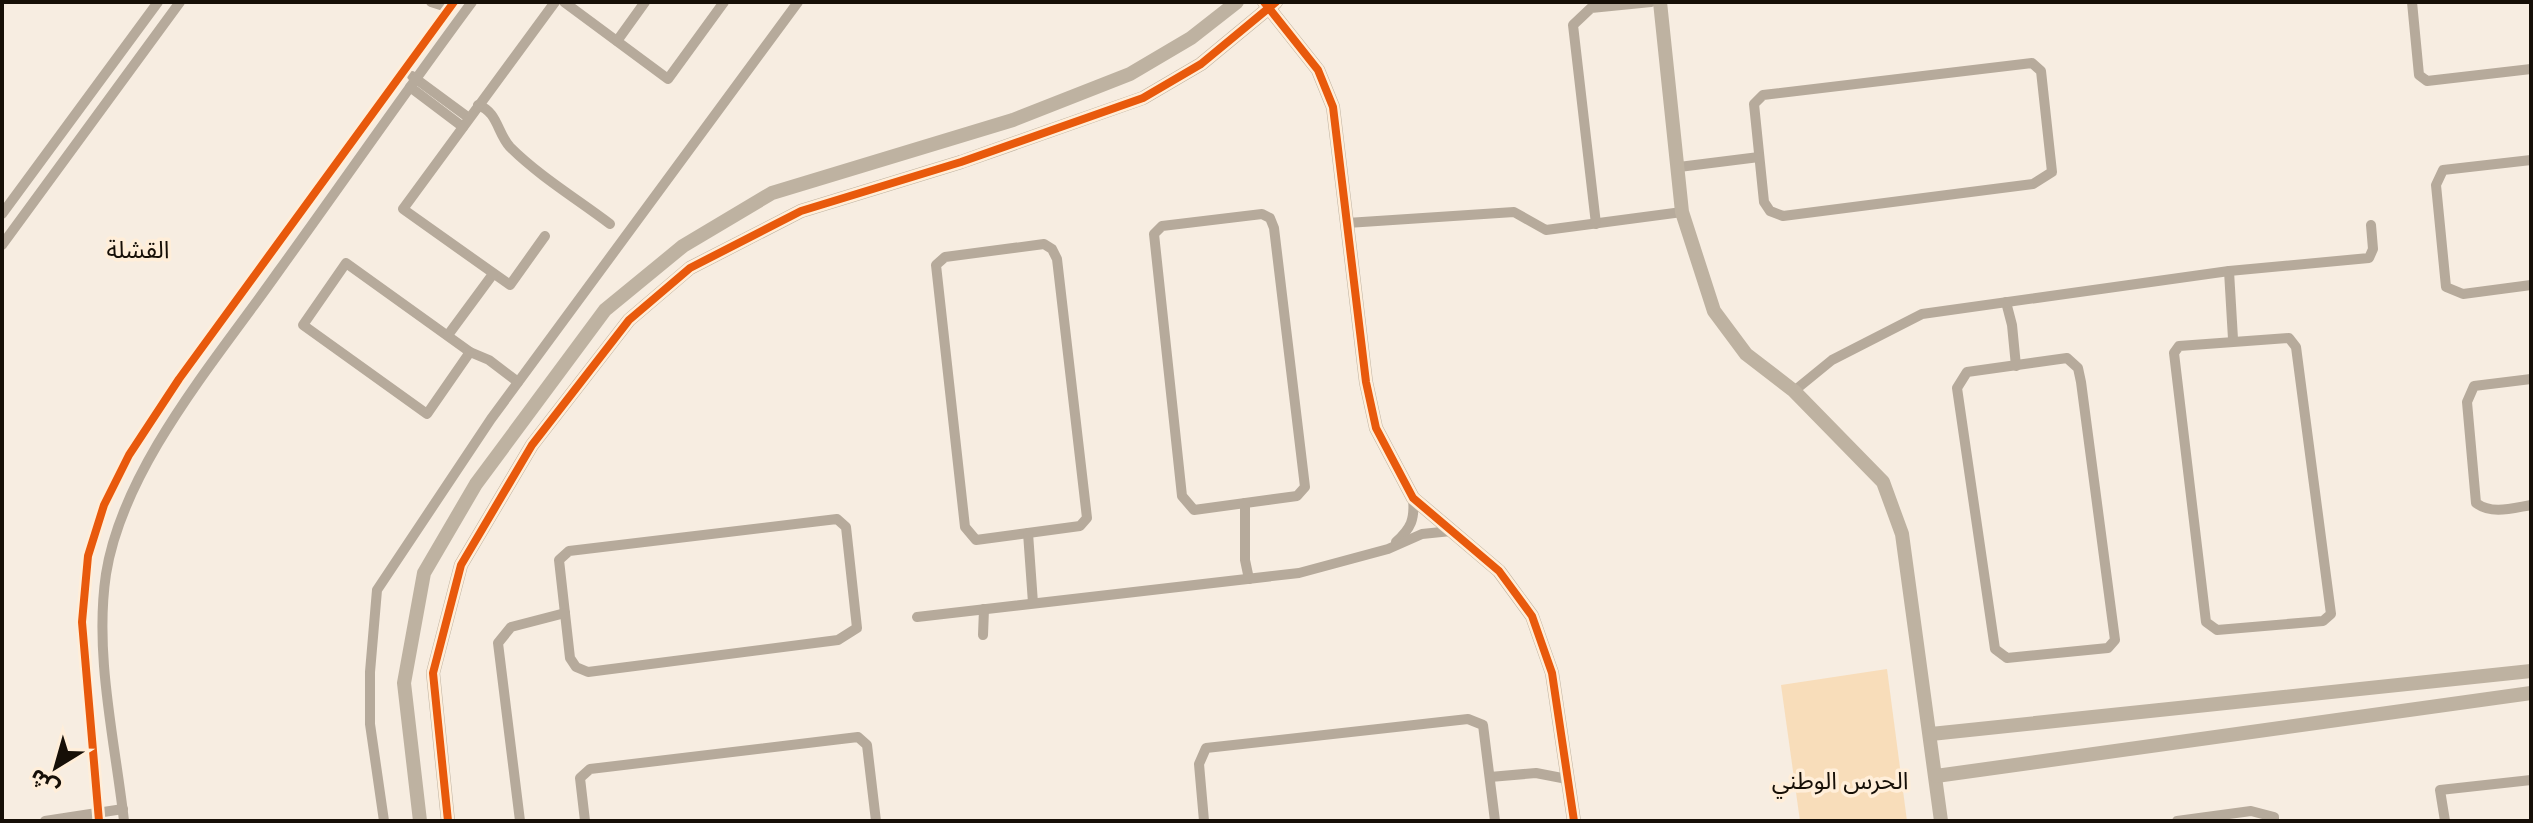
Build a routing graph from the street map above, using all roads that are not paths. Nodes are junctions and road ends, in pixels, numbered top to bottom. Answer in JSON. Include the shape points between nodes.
{"nodes":[{"id":1,"x":158,"y":2,"type":"edge"},
{"id":2,"x":180,"y":2,"type":"edge"},
{"id":3,"x":431,"y":2,"type":"edge"},
{"id":4,"x":472,"y":2,"type":"edge"},
{"id":5,"x":555,"y":2,"type":"edge"},
{"id":6,"x":564,"y":2,"type":"edge"},
{"id":7,"x":645,"y":2,"type":"edge"},
{"id":8,"x":724,"y":2,"type":"edge"},
{"id":9,"x":798,"y":2,"type":"edge"},
{"id":10,"x":1237,"y":2,"type":"edge"},
{"id":11,"x":1651,"y":2,"type":"edge"},
{"id":12,"x":1660,"y":2,"type":"edge"},
{"id":13,"x":2412,"y":2,"type":"edge"},
{"id":14,"x":450,"y":4,"type":"edge"},
{"id":15,"x":1270,"y":4,"type":"edge"},
{"id":16,"x":617,"y":41,"type":"junction"},
{"id":17,"x":403,"y":68,"type":"junction"},
{"id":18,"x":2531,"y":69,"type":"edge"},
{"id":19,"x":412,"y":83,"type":"junction"},
{"id":20,"x":478,"y":105,"type":"junction"},
{"id":21,"x":466,"y":122,"type":"junction"},
{"id":22,"x":1759,"y":157,"type":"junction"},
{"id":23,"x":2531,"y":160,"type":"edge"},
{"id":24,"x":1679,"y":167,"type":"junction"},
{"id":25,"x":1682,"y":212,"type":"junction"},
{"id":26,"x":2,"y":214,"type":"edge"},
{"id":27,"x":1347,"y":223,"type":"junction"},
{"id":28,"x":610,"y":224,"type":"dead end"},
{"id":29,"x":1596,"y":224,"type":"junction"},
{"id":30,"x":2371,"y":225,"type":"dead end"},
{"id":31,"x":545,"y":236,"type":"dead end"},
{"id":32,"x":2,"y":245,"type":"edge"},
{"id":33,"x":2229,"y":271,"type":"junction"},
{"id":34,"x":493,"y":274,"type":"junction"},
{"id":35,"x":2531,"y":285,"type":"edge"},
{"id":36,"x":2006,"y":302,"type":"junction"},
{"id":37,"x":448,"y":335,"type":"junction"},
{"id":38,"x":2233,"y":339,"type":"junction"},
{"id":39,"x":470,"y":352,"type":"junction"},
{"id":40,"x":2016,"y":366,"type":"junction"},
{"id":41,"x":2531,"y":379,"type":"edge"},
{"id":42,"x":518,"y":382,"type":"junction"},
{"id":43,"x":1794,"y":391,"type":"junction"},
{"id":44,"x":1413,"y":498,"type":"junction"},
{"id":45,"x":1245,"y":503,"type":"junction"},
{"id":46,"x":2531,"y":505,"type":"edge"},
{"id":47,"x":1451,"y":531,"type":"junction"},
{"id":48,"x":1028,"y":533,"type":"junction"},
{"id":49,"x":1388,"y":549,"type":"junction"},
{"id":50,"x":1249,"y":579,"type":"junction"},
{"id":51,"x":1033,"y":603,"type":"junction"},
{"id":52,"x":984,"y":609,"type":"junction"},
{"id":53,"x":565,"y":613,"type":"junction"},
{"id":54,"x":917,"y":617,"type":"dead end"},
{"id":55,"x":983,"y":635,"type":"dead end"},
{"id":56,"x":2531,"y":671,"type":"edge"},
{"id":57,"x":2531,"y":693,"type":"edge"},
{"id":58,"x":1931,"y":734,"type":"junction"},
{"id":59,"x":1936,"y":776,"type":"junction"},
{"id":60,"x":1490,"y":777,"type":"junction"},
{"id":61,"x":1567,"y":779,"type":"junction"},
{"id":62,"x":2531,"y":780,"type":"edge"},
{"id":63,"x":123,"y":809,"type":"junction"},
{"id":64,"x":99,"y":817,"type":"edge"},
{"id":65,"x":45,"y":821,"type":"edge"},
{"id":66,"x":124,"y":821,"type":"edge"},
{"id":67,"x":384,"y":821,"type":"edge"},
{"id":68,"x":420,"y":821,"type":"edge"},
{"id":69,"x":448,"y":821,"type":"edge"},
{"id":70,"x":520,"y":821,"type":"edge"},
{"id":71,"x":585,"y":821,"type":"edge"},
{"id":72,"x":876,"y":821,"type":"edge"},
{"id":73,"x":1204,"y":821,"type":"edge"},
{"id":74,"x":1495,"y":821,"type":"edge"},
{"id":75,"x":1574,"y":821,"type":"edge"},
{"id":76,"x":1941,"y":821,"type":"edge"},
{"id":77,"x":2177,"y":821,"type":"edge"},
{"id":78,"x":2274,"y":821,"type":"edge"},
{"id":79,"x":2445,"y":821,"type":"edge"}],
"edges":[{"from":1,"to":26,"type":"street"},
{"from":2,"to":32,"type":"street"},
{"from":3,"to":14,"type":"street"},
{"from":4,"to":19,"type":"street"},
{"from":5,"to":20,"type":"street"},
{"from":6,"to":16,"type":"street"},
{"from":7,"to":16,"type":"street"},
{"from":8,"to":16,"type":"street","via":[[668,79]]},
{"from":9,"to":42,"type":"street"},
{"from":10,"to":68,"type":"street","via":[[1191,38],[1130,74],[1013,120],[772,193],[683,246],[605,310],[476,484],[424,573],[404,683]]},
{"from":11,"to":29,"type":"street","via":[[1591,8],[1573,25]]},
{"from":12,"to":24,"type":"street"},
{"from":13,"to":18,"type":"street","via":[[2419,75],[2427,81]]},
{"from":14,"to":17,"type":"street"},
{"from":15,"to":27,"type":"street","via":[[1318,70],[1333,107]]},
{"from":15,"to":69,"type":"street","via":[[1201,64],[1143,98],[801,211],[690,268],[629,320],[532,445],[461,565],[433,673]]},
{"from":17,"to":19,"type":"street"},
{"from":17,"to":64,"type":"street","via":[[179,379],[129,455],[104,505],[88,556],[82,622]]},
{"from":19,"to":21,"type":"street"},
{"from":19,"to":63,"type":"street","via":[[173,423],[128,501],[106,577],[104,625]]},
{"from":20,"to":21,"type":"street"},
{"from":20,"to":28,"type":"street","via":[[495,117],[499,135],[513,150]]},
{"from":21,"to":34,"type":"street","via":[[403,209]]},
{"from":22,"to":22,"type":"street","via":[[1764,202],[1783,216],[2033,184],[2052,172],[2041,71],[2032,63],[1763,95],[1754,104]]},
{"from":22,"to":24,"type":"street"},
{"from":23,"to":35,"type":"street","via":[[2443,170],[2436,185],[2446,287],[2463,294]]},
{"from":24,"to":25,"type":"street"},
{"from":25,"to":29,"type":"street"},
{"from":25,"to":43,"type":"street","via":[[1714,311],[1746,354]]},
{"from":27,"to":29,"type":"street","via":[[1514,212],[1546,230]]},
{"from":27,"to":44,"type":"street","via":[[1376,428]]},
{"from":30,"to":33,"type":"street","via":[[2369,258]]},
{"from":31,"to":34,"type":"street","via":[[510,285]]},
{"from":33,"to":36,"type":"street"},
{"from":33,"to":38,"type":"street"},
{"from":34,"to":37,"type":"street"},
{"from":36,"to":40,"type":"street"},
{"from":36,"to":43,"type":"street","via":[[1922,314],[1832,360]]},
{"from":37,"to":39,"type":"street"},
{"from":37,"to":39,"type":"street","via":[[346,263],[303,325],[427,414]]},
{"from":38,"to":38,"type":"street","via":[[2289,338],[2296,347],[2331,614],[2323,621],[2217,630],[2206,622],[2174,353],[2179,346]]},
{"from":39,"to":42,"type":"street"},
{"from":40,"to":40,"type":"street","via":[[2067,358],[2078,368],[2115,640],[2108,648],[2007,658],[1995,649],[1957,388],[1967,372]]},
{"from":41,"to":46,"type":"street","via":[[2474,386],[2467,402],[2476,503],[2485,510]]},
{"from":42,"to":67,"type":"street","via":[[377,590],[370,724]]},
{"from":43,"to":58,"type":"street","via":[[1883,482],[1902,534]]},
{"from":44,"to":47,"type":"street"},
{"from":44,"to":49,"type":"street","via":[[1411,527]]},
{"from":45,"to":45,"type":"street","via":[[1297,496],[1305,487],[1274,228],[1262,214],[1162,226],[1154,234],[1182,496],[1194,510]]},
{"from":45,"to":50,"type":"street"},
{"from":47,"to":49,"type":"street","via":[[1422,534]]},
{"from":47,"to":61,"type":"street","via":[[1499,571],[1532,616],[1552,673]]},
{"from":48,"to":48,"type":"street","via":[[1080,526],[1088,509],[1057,259],[1044,244],[945,257],[936,265],[965,527],[976,540]]},
{"from":48,"to":51,"type":"street"},
{"from":49,"to":50,"type":"street","via":[[1299,573]]},
{"from":50,"to":51,"type":"street"},
{"from":51,"to":52,"type":"street"},
{"from":52,"to":54,"type":"street"},
{"from":52,"to":55,"type":"street"},
{"from":53,"to":53,"type":"street","via":[[570,658],[588,672],[838,640],[857,628],[846,527],[837,519],[569,551],[559,560]]},
{"from":53,"to":70,"type":"street","via":[[511,627],[498,643]]},
{"from":56,"to":58,"type":"street"},
{"from":57,"to":59,"type":"street"},
{"from":58,"to":59,"type":"street"},
{"from":59,"to":76,"type":"street"},
{"from":60,"to":61,"type":"street","via":[[1536,773]]},
{"from":60,"to":73,"type":"street","via":[[1483,725],[1468,719],[1206,748],[1199,764]]},
{"from":60,"to":74,"type":"street"},
{"from":61,"to":75,"type":"street"},
{"from":62,"to":79,"type":"street","via":[[2440,790]]},
{"from":63,"to":64,"type":"street"},
{"from":63,"to":66,"type":"street"},
{"from":64,"to":65,"type":"street"},
{"from":71,"to":72,"type":"street","via":[[580,778],[590,769],[858,737],[867,745]]},
{"from":77,"to":78,"type":"street","via":[[2251,811]]}]}
